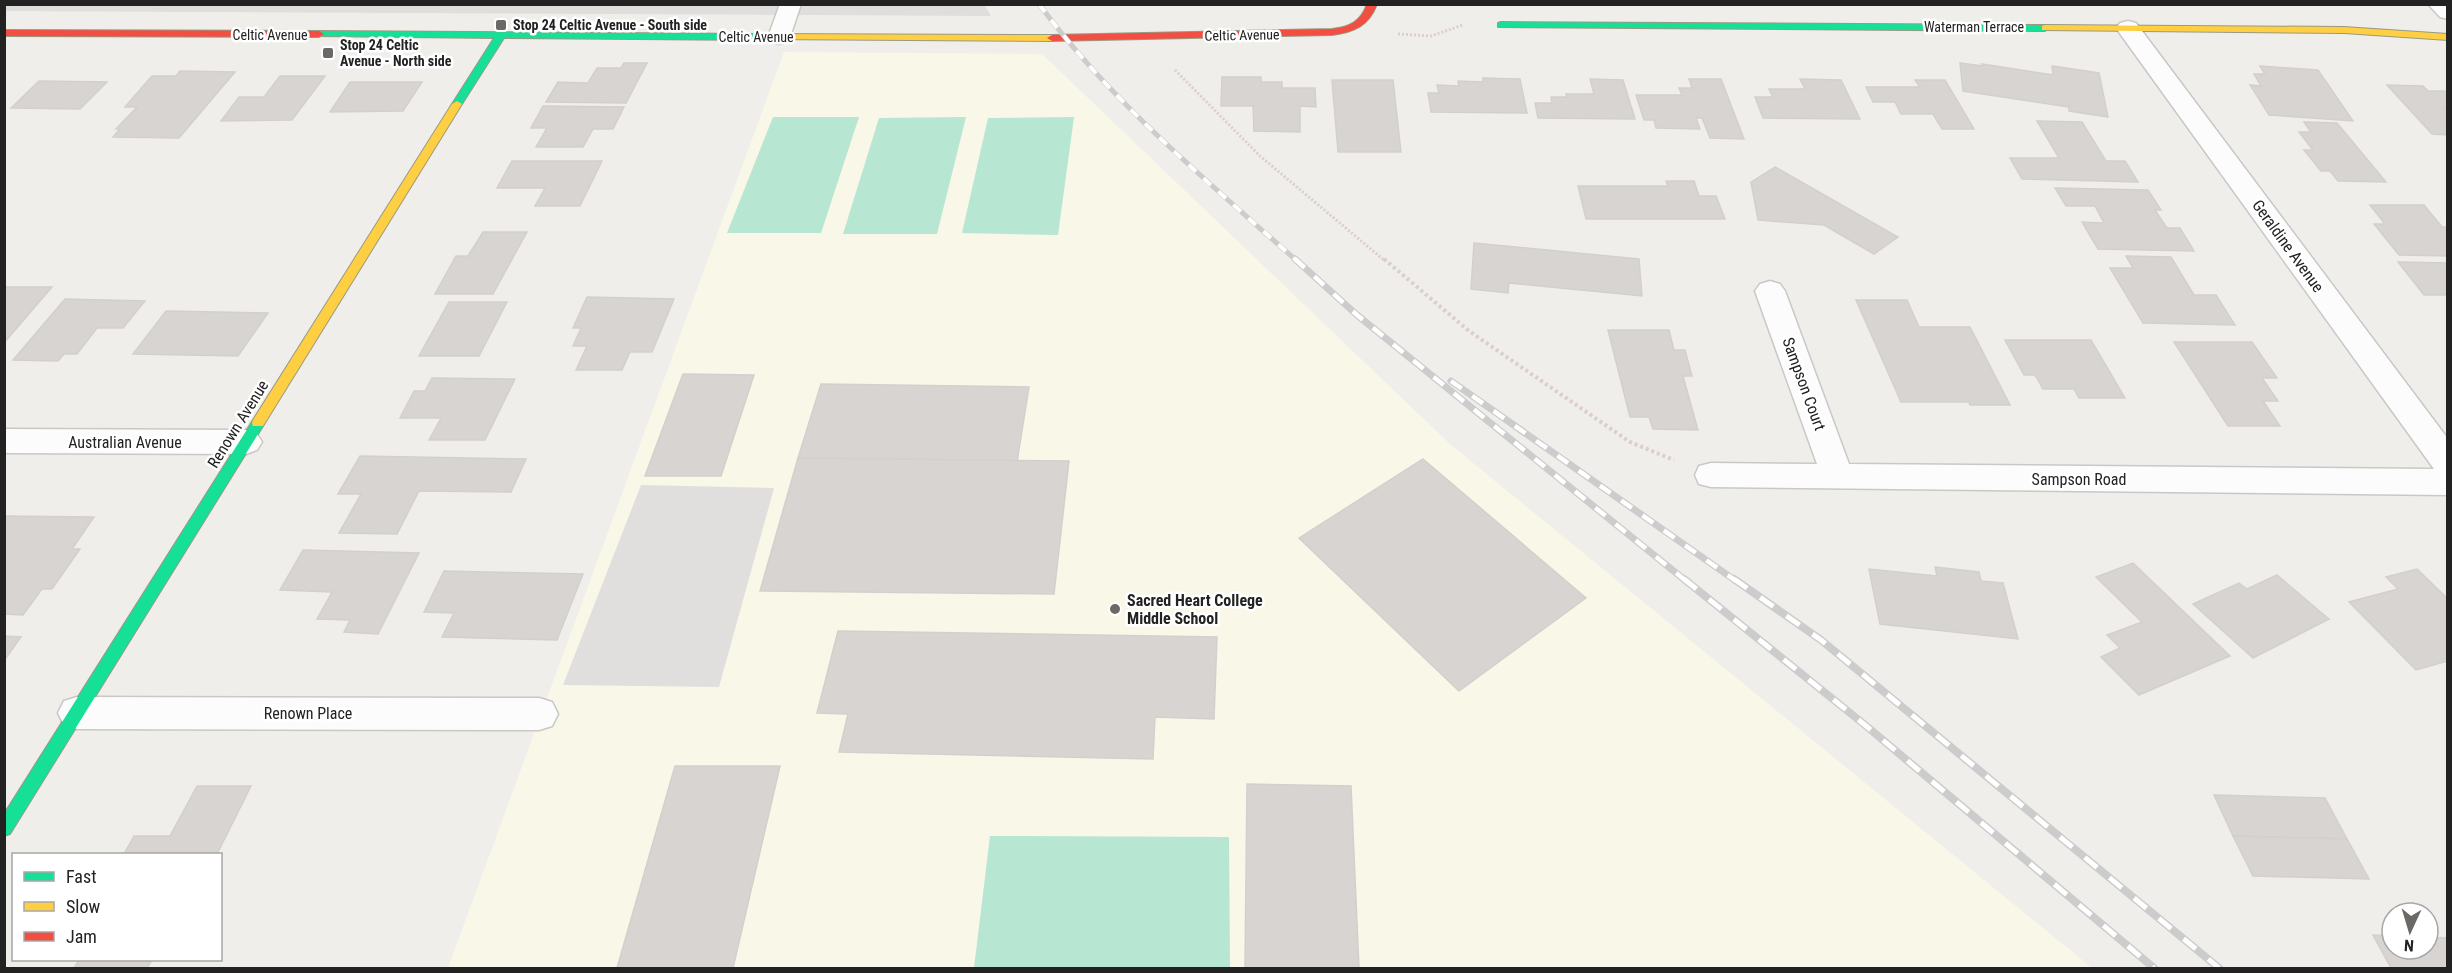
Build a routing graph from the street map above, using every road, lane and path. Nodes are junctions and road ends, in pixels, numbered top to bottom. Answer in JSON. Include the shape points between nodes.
{"nodes":[{"id":1,"x":791,"y":4,"type":"edge"},
{"id":2,"x":1372,"y":4,"type":"edge"},
{"id":3,"x":2439,"y":4,"type":"edge"},
{"id":4,"x":2448,"y":12,"type":"edge"},
{"id":5,"x":1501,"y":25,"type":"joint"},
{"id":6,"x":1362,"y":26,"type":"junction"},
{"id":7,"x":2128,"y":28,"type":"junction"},
{"id":8,"x":4,"y":33,"type":"edge"},
{"id":9,"x":500,"y":36,"type":"junction"},
{"id":10,"x":1148,"y":36,"type":"junction"},
{"id":11,"x":779,"y":37,"type":"junction"},
{"id":12,"x":2448,"y":37,"type":"edge"},
{"id":13,"x":1770,"y":291,"type":"dead end"},
{"id":14,"x":4,"y":441,"type":"edge"},
{"id":15,"x":246,"y":442,"type":"junction"},
{"id":16,"x":2448,"y":464,"type":"edge"},
{"id":17,"x":1711,"y":475,"type":"joint"},
{"id":18,"x":1838,"y":477,"type":"junction"},
{"id":19,"x":2448,"y":482,"type":"edge"},
{"id":20,"x":77,"y":712,"type":"junction"},
{"id":21,"x":539,"y":714,"type":"dead end"},
{"id":22,"x":4,"y":829,"type":"edge"}],
"edges":[{"from":1,"to":11,"type":"lane"},
{"from":2,"to":6,"type":"street","via":[[1370,17]]},
{"from":3,"to":4,"type":"street"},
{"from":5,"to":6,"type":"path","via":[[1464,25],[1431,36],[1398,35]]},
{"from":5,"to":7,"type":"street","name":"Waterman Terrace"},
{"from":6,"to":10,"type":"street","name":"Celtic Avenue","via":[[1324,33]]},
{"from":7,"to":12,"type":"street","name":"Waterman Terrace","via":[[2344,30]]},
{"from":7,"to":16,"type":"street","name":"Geraldine Avenue"},
{"from":8,"to":9,"type":"street","name":"Celtic Avenue"},
{"from":9,"to":11,"type":"street","name":"Celtic Avenue"},
{"from":9,"to":15,"type":"street","name":"Renown Avenue"},
{"from":10,"to":11,"type":"street","name":"Celtic Avenue"},
{"from":10,"to":17,"type":"path","via":[[1179,75],[1260,156],[1469,331],[1630,442]]},
{"from":13,"to":18,"type":"street","name":"Sampson Court"},
{"from":14,"to":15,"type":"street","name":"Australian Avenue"},
{"from":15,"to":20,"type":"street","name":"Renown Avenue"},
{"from":17,"to":18,"type":"street","name":"Sampson Road"},
{"from":18,"to":19,"type":"street","name":"Sampson Road"},
{"from":20,"to":21,"type":"street","name":"Renown Place"},
{"from":20,"to":22,"type":"street","name":"Renown Avenue"}]}
